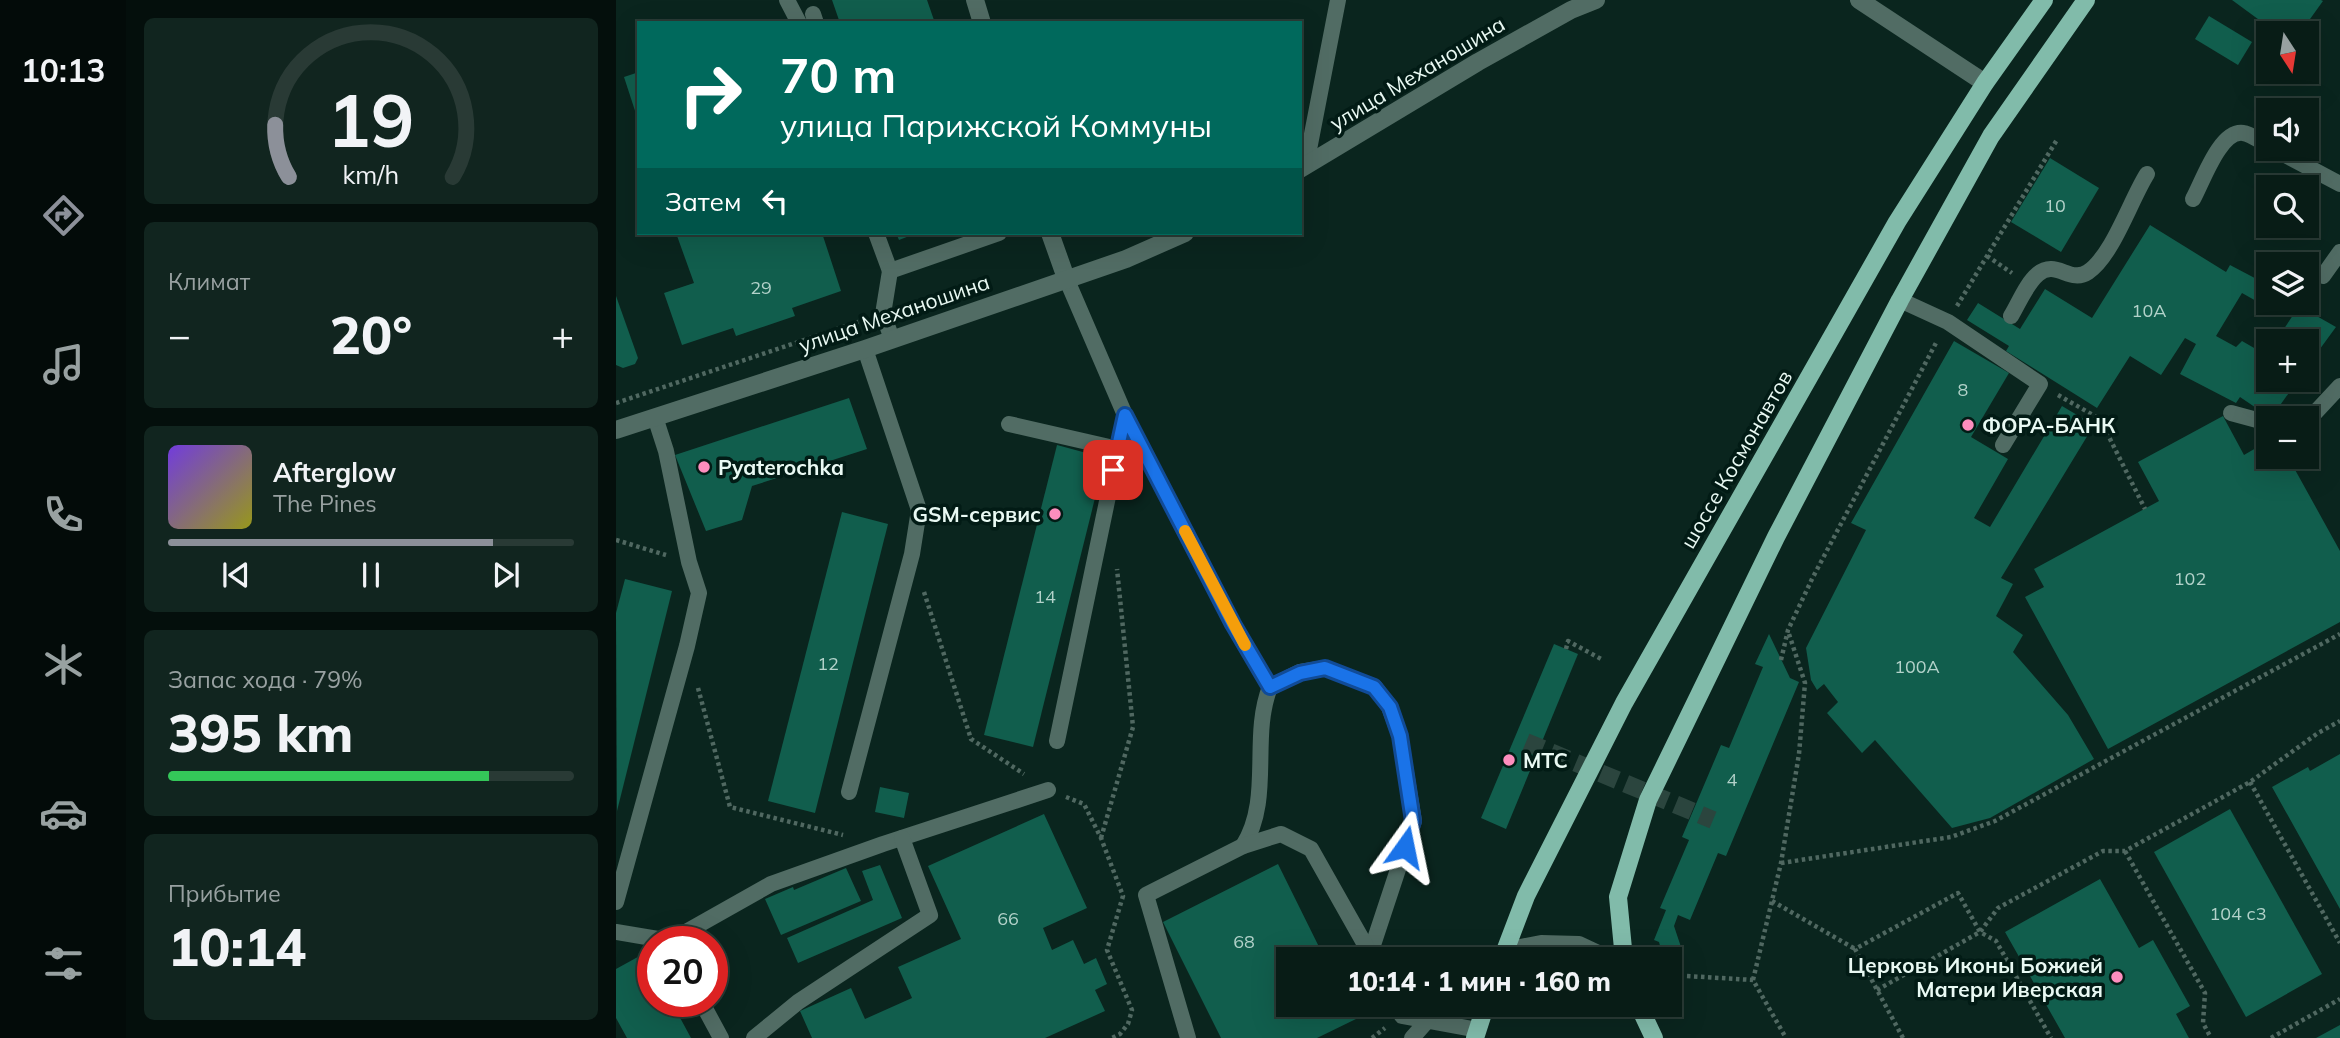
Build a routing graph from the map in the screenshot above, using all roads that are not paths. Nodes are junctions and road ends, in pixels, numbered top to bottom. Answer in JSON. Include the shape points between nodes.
{"nodes":[{"id":1,"x":787,"y":0,"type":"edge"},
{"id":2,"x":975,"y":0,"type":"edge"},
{"id":3,"x":1338,"y":0,"type":"edge"},
{"id":4,"x":1596,"y":0,"type":"edge"},
{"id":5,"x":1859,"y":0,"type":"edge"},
{"id":6,"x":2044,"y":0,"type":"edge"},
{"id":7,"x":2086,"y":0,"type":"edge"},
{"id":8,"x":809,"y":20,"type":"edge"},
{"id":9,"x":981,"y":21,"type":"edge"},
{"id":10,"x":1985,"y":83,"type":"junction"},
{"id":11,"x":2256,"y":139,"type":"edge"},
{"id":12,"x":2297,"y":161,"type":"edge"},
{"id":13,"x":1303,"y":167,"type":"edge"},
{"id":14,"x":2147,"y":174,"type":"dead end"},
{"id":15,"x":2340,"y":184,"type":"edge"},
{"id":16,"x":2193,"y":199,"type":"dead end"},
{"id":17,"x":877,"y":235,"type":"edge"},
{"id":18,"x":993,"y":235,"type":"edge"},
{"id":19,"x":1051,"y":235,"type":"edge"},
{"id":20,"x":1180,"y":235,"type":"edge"},
{"id":21,"x":2340,"y":252,"type":"edge"},
{"id":22,"x":890,"y":271,"type":"junction"},
{"id":23,"x":2323,"y":276,"type":"dead end"},
{"id":24,"x":1066,"y":278,"type":"junction"},
{"id":25,"x":1900,"y":300,"type":"junction"},
{"id":26,"x":2011,"y":316,"type":"dead end"},
{"id":27,"x":892,"y":339,"type":"junction"},
{"id":28,"x":865,"y":349,"type":"junction"},
{"id":29,"x":2340,"y":386,"type":"edge"},
{"id":30,"x":2319,"y":408,"type":"edge"},
{"id":31,"x":2231,"y":413,"type":"dead end"},
{"id":32,"x":1125,"y":415,"type":"junction"},
{"id":33,"x":655,"y":417,"type":"junction"},
{"id":34,"x":2256,"y":420,"type":"edge"},
{"id":35,"x":1009,"y":424,"type":"dead end"},
{"id":36,"x":616,"y":430,"type":"edge"},
{"id":37,"x":2003,"y":445,"type":"dead end"},
{"id":38,"x":1118,"y":449,"type":"junction"},
{"id":39,"x":1270,"y":687,"type":"junction"},
{"id":40,"x":1057,"y":741,"type":"dead end"},
{"id":41,"x":1048,"y":790,"type":"road end"},
{"id":42,"x":849,"y":792,"type":"dead end"},
{"id":43,"x":902,"y":838,"type":"junction"},
{"id":44,"x":1243,"y":846,"type":"junction"},
{"id":45,"x":616,"y":902,"type":"edge"},
{"id":46,"x":616,"y":932,"type":"edge"},
{"id":47,"x":1367,"y":947,"type":"edge"},
{"id":48,"x":1374,"y":947,"type":"edge"},
{"id":49,"x":1507,"y":947,"type":"edge"},
{"id":50,"x":1529,"y":947,"type":"edge"},
{"id":51,"x":1585,"y":947,"type":"edge"},
{"id":52,"x":1623,"y":947,"type":"edge"},
{"id":53,"x":710,"y":1017,"type":"edge"},
{"id":54,"x":1408,"y":1017,"type":"edge"},
{"id":55,"x":1482,"y":1017,"type":"edge"},
{"id":56,"x":1644,"y":1017,"type":"edge"},
{"id":57,"x":1428,"y":1020,"type":"junction"},
{"id":58,"x":1476,"y":1034,"type":"edge"},
{"id":59,"x":721,"y":1038,"type":"edge"},
{"id":60,"x":754,"y":1038,"type":"edge"},
{"id":61,"x":1188,"y":1038,"type":"edge"},
{"id":62,"x":1412,"y":1038,"type":"edge"},
{"id":63,"x":1654,"y":1038,"type":"edge"}],
"edges":[{"from":1,"to":8,"type":"lane"},
{"from":2,"to":9,"type":"street"},
{"from":3,"to":13,"type":"lane"},
{"from":4,"to":13,"type":"street","name":"улица Механошина","via":[[1478,62]]},
{"from":5,"to":10,"type":"street"},
{"from":6,"to":10,"type":"main road","name":"шоссе Космонавтов"},
{"from":7,"to":25,"type":"main road","via":[[1991,136]]},
{"from":10,"to":49,"type":"main road","name":"шоссе Космонавтов","via":[[1897,222],[1624,703],[1526,896]]},
{"from":11,"to":16,"type":"lane","via":[[2244,133],[2231,135],[2222,143]]},
{"from":12,"to":15,"type":"lane"},
{"from":14,"to":26,"type":"lane","via":[[2096,265],[2087,274],[2076,276],[2049,268],[2039,272]]},
{"from":17,"to":22,"type":"lane"},
{"from":18,"to":22,"type":"lane"},
{"from":19,"to":24,"type":"street"},
{"from":20,"to":24,"type":"street","name":"улица Механошина"},
{"from":21,"to":23,"type":"lane"},
{"from":22,"to":27,"type":"lane","via":[[883,314]]},
{"from":24,"to":27,"type":"street","name":"улица Механошина"},
{"from":24,"to":32,"type":"lane"},
{"from":25,"to":37,"type":"lane","via":[[1948,321],[2040,384]]},
{"from":25,"to":52,"type":"main road","via":[[1776,537],[1648,800],[1618,897]]},
{"from":27,"to":28,"type":"street","name":"улица Механошина"},
{"from":28,"to":33,"type":"street","name":"улица Механошина"},
{"from":28,"to":42,"type":"lane","via":[[919,510],[912,554]]},
{"from":29,"to":30,"type":"lane"},
{"from":31,"to":34,"type":"lane"},
{"from":32,"to":38,"type":"lane"},
{"from":32,"to":39,"type":"lane"},
{"from":33,"to":36,"type":"street","name":"улица Механошина"},
{"from":33,"to":45,"type":"lane","via":[[699,593]]},
{"from":35,"to":38,"type":"lane"},
{"from":38,"to":40,"type":"lane"},
{"from":39,"to":44,"type":"lane","via":[[1262,706],[1258,813]]},
{"from":39,"to":48,"type":"lane","via":[[1325,668],[1374,687],[1390,707],[1400,736],[1413,821]]},
{"from":41,"to":43,"type":"lane"},
{"from":43,"to":46,"type":"lane","via":[[771,884],[670,942]]},
{"from":43,"to":60,"type":"lane","via":[[930,915],[798,1002]]},
{"from":44,"to":47,"type":"lane","via":[[1280,834],[1311,849]]},
{"from":44,"to":61,"type":"lane","via":[[1146,895]]},
{"from":50,"to":51,"type":"lane","via":[[1541,943]]},
{"from":53,"to":59,"type":"lane"},
{"from":54,"to":57,"type":"lane"},
{"from":55,"to":58,"type":"main road"},
{"from":56,"to":63,"type":"main road"},
{"from":57,"to":58,"type":"lane"},
{"from":57,"to":62,"type":"lane"}]}
